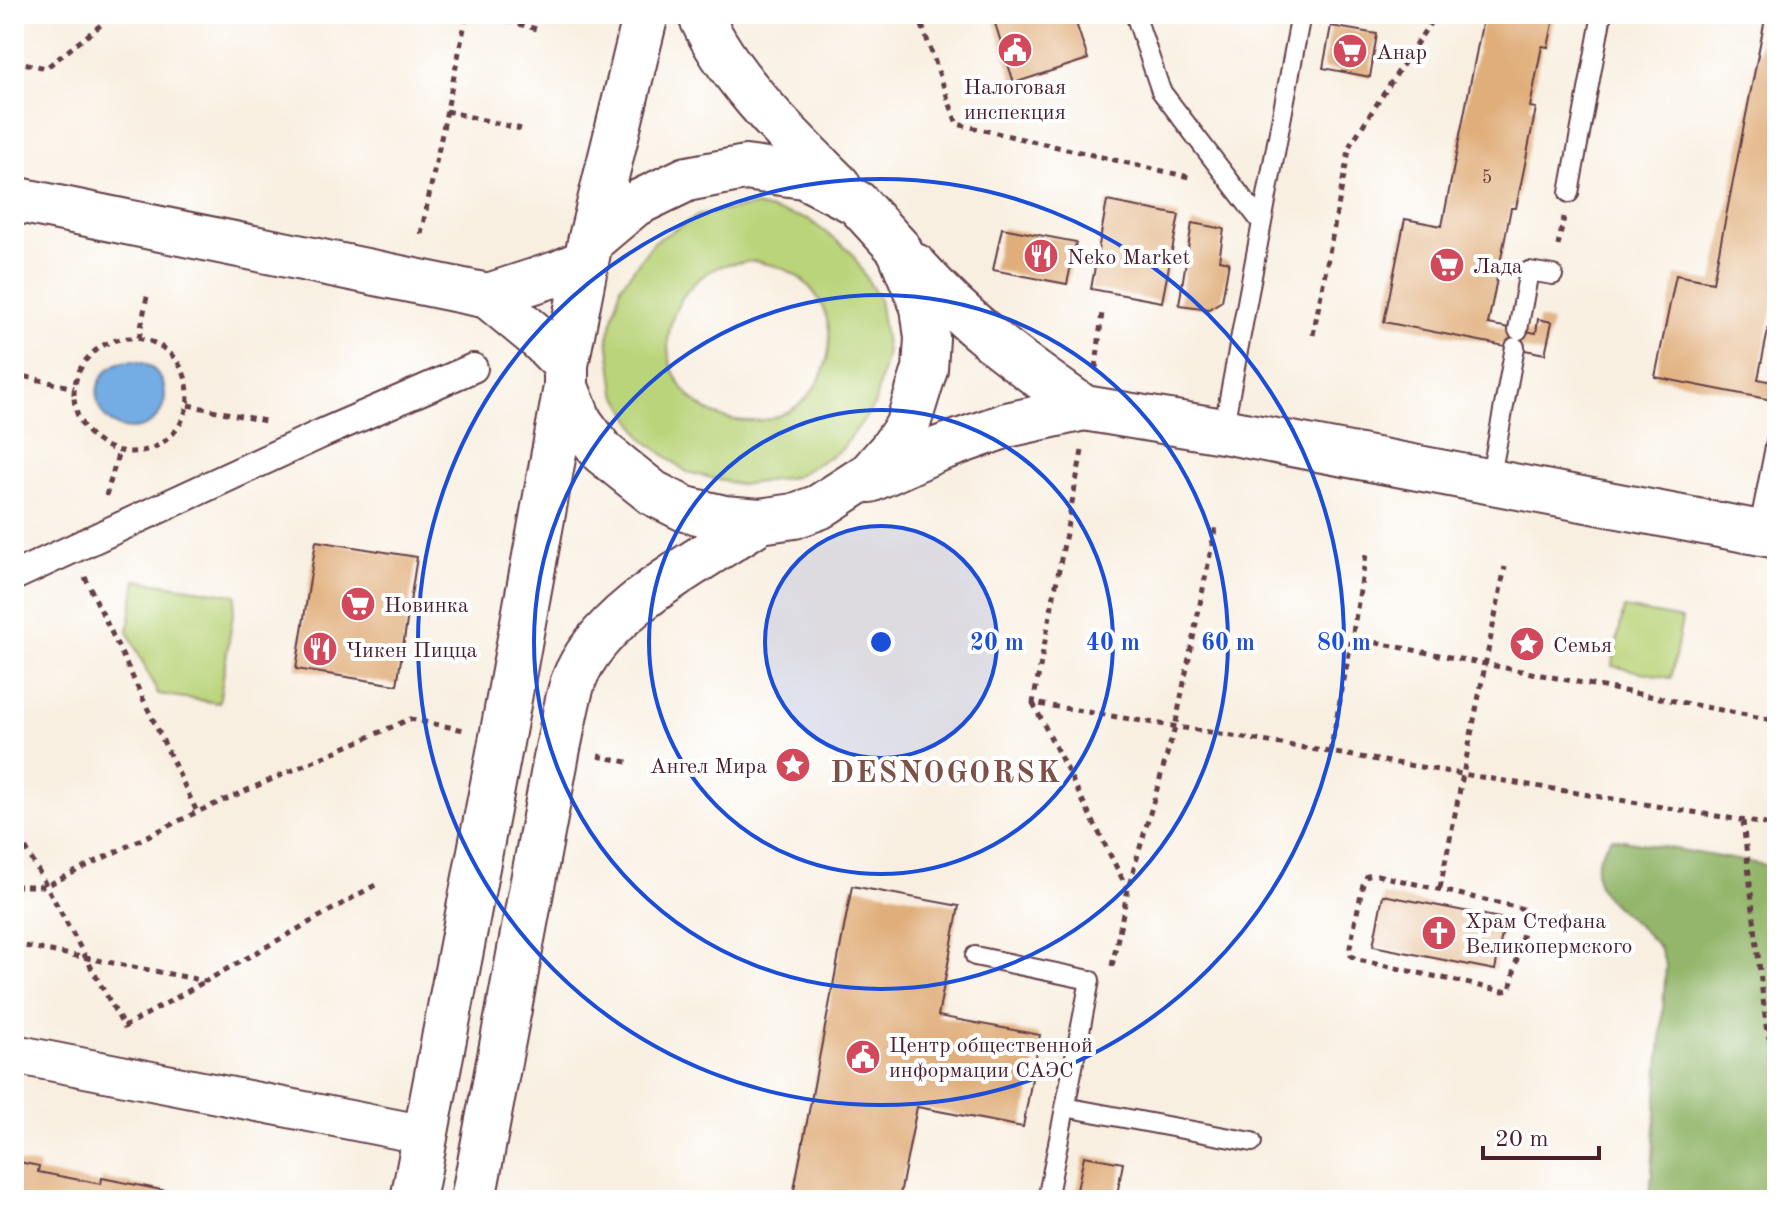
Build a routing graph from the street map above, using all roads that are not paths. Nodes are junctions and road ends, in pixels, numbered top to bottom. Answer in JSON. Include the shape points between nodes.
{"nodes":[{"id":1,"x":646,"y":14,"type":"edge"},
{"id":2,"x":700,"y":14,"type":"edge"},
{"id":3,"x":1135,"y":14,"type":"edge"},
{"id":4,"x":1301,"y":14,"type":"edge"},
{"id":5,"x":1602,"y":14,"type":"edge"},
{"id":6,"x":1569,"y":193,"type":"road end"},
{"id":7,"x":14,"y":199,"type":"edge"},
{"id":8,"x":857,"y":203,"type":"junction"},
{"id":9,"x":1261,"y":222,"type":"junction"},
{"id":10,"x":899,"y":249,"type":"junction"},
{"id":11,"x":588,"y":252,"type":"junction"},
{"id":12,"x":1553,"y":275,"type":"road end"},
{"id":13,"x":488,"y":296,"type":"junction"},
{"id":14,"x":473,"y":368,"type":"dead end"},
{"id":15,"x":566,"y":376,"type":"junction"},
{"id":16,"x":1087,"y":412,"type":"junction"},
{"id":17,"x":1223,"y":431,"type":"junction"},
{"id":18,"x":1777,"y":437,"type":"edge"},
{"id":19,"x":1490,"y":481,"type":"junction"},
{"id":20,"x":846,"y":491,"type":"junction"},
{"id":21,"x":760,"y":521,"type":"junction"},
{"id":22,"x":1768,"y":534,"type":"edge"},
{"id":23,"x":14,"y":576,"type":"edge"},
{"id":24,"x":975,"y":956,"type":"dead end"},
{"id":25,"x":14,"y":1054,"type":"edge"},
{"id":26,"x":1065,"y":1107,"type":"junction"},
{"id":27,"x":426,"y":1135,"type":"junction"},
{"id":28,"x":1252,"y":1142,"type":"dead end"},
{"id":29,"x":413,"y":1200,"type":"edge"},
{"id":30,"x":473,"y":1200,"type":"edge"},
{"id":31,"x":1047,"y":1200,"type":"edge"}],
"edges":[{"from":1,"to":11,"type":"street"},
{"from":2,"to":8,"type":"street","via":[[711,41],[780,127]]},
{"from":3,"to":9,"type":"lane","via":[[1161,91]]},
{"from":4,"to":9,"type":"lane"},
{"from":5,"to":6,"type":"lane"},
{"from":7,"to":13,"type":"street"},
{"from":8,"to":10,"type":"street"},
{"from":8,"to":11,"type":"street","via":[[804,176],[745,168],[687,179],[635,204]]},
{"from":9,"to":17,"type":"lane"},
{"from":10,"to":16,"type":"street","via":[[988,339]]},
{"from":10,"to":20,"type":"street","via":[[923,307],[925,369],[907,427],[870,474]]},
{"from":11,"to":13,"type":"street","via":[[559,273]]},
{"from":11,"to":15,"type":"street"},
{"from":12,"to":19,"type":"lane","via":[[1529,271]]},
{"from":13,"to":15,"type":"street","via":[[540,339]]},
{"from":14,"to":23,"type":"street"},
{"from":15,"to":21,"type":"street","via":[[580,422],[602,452],[653,493],[685,509]]},
{"from":15,"to":27,"type":"street"},
{"from":16,"to":17,"type":"street"},
{"from":16,"to":20,"type":"street","via":[[1007,425]]},
{"from":17,"to":19,"type":"street"},
{"from":18,"to":22,"type":"lane"},
{"from":19,"to":22,"type":"street"},
{"from":20,"to":21,"type":"street","via":[[794,516]]},
{"from":21,"to":30,"type":"street","via":[[644,598],[600,635],[573,681]]},
{"from":24,"to":26,"type":"lane","via":[[1090,980]]},
{"from":25,"to":27,"type":"street"},
{"from":26,"to":28,"type":"lane"},
{"from":26,"to":31,"type":"lane"},
{"from":27,"to":29,"type":"street"}]}
